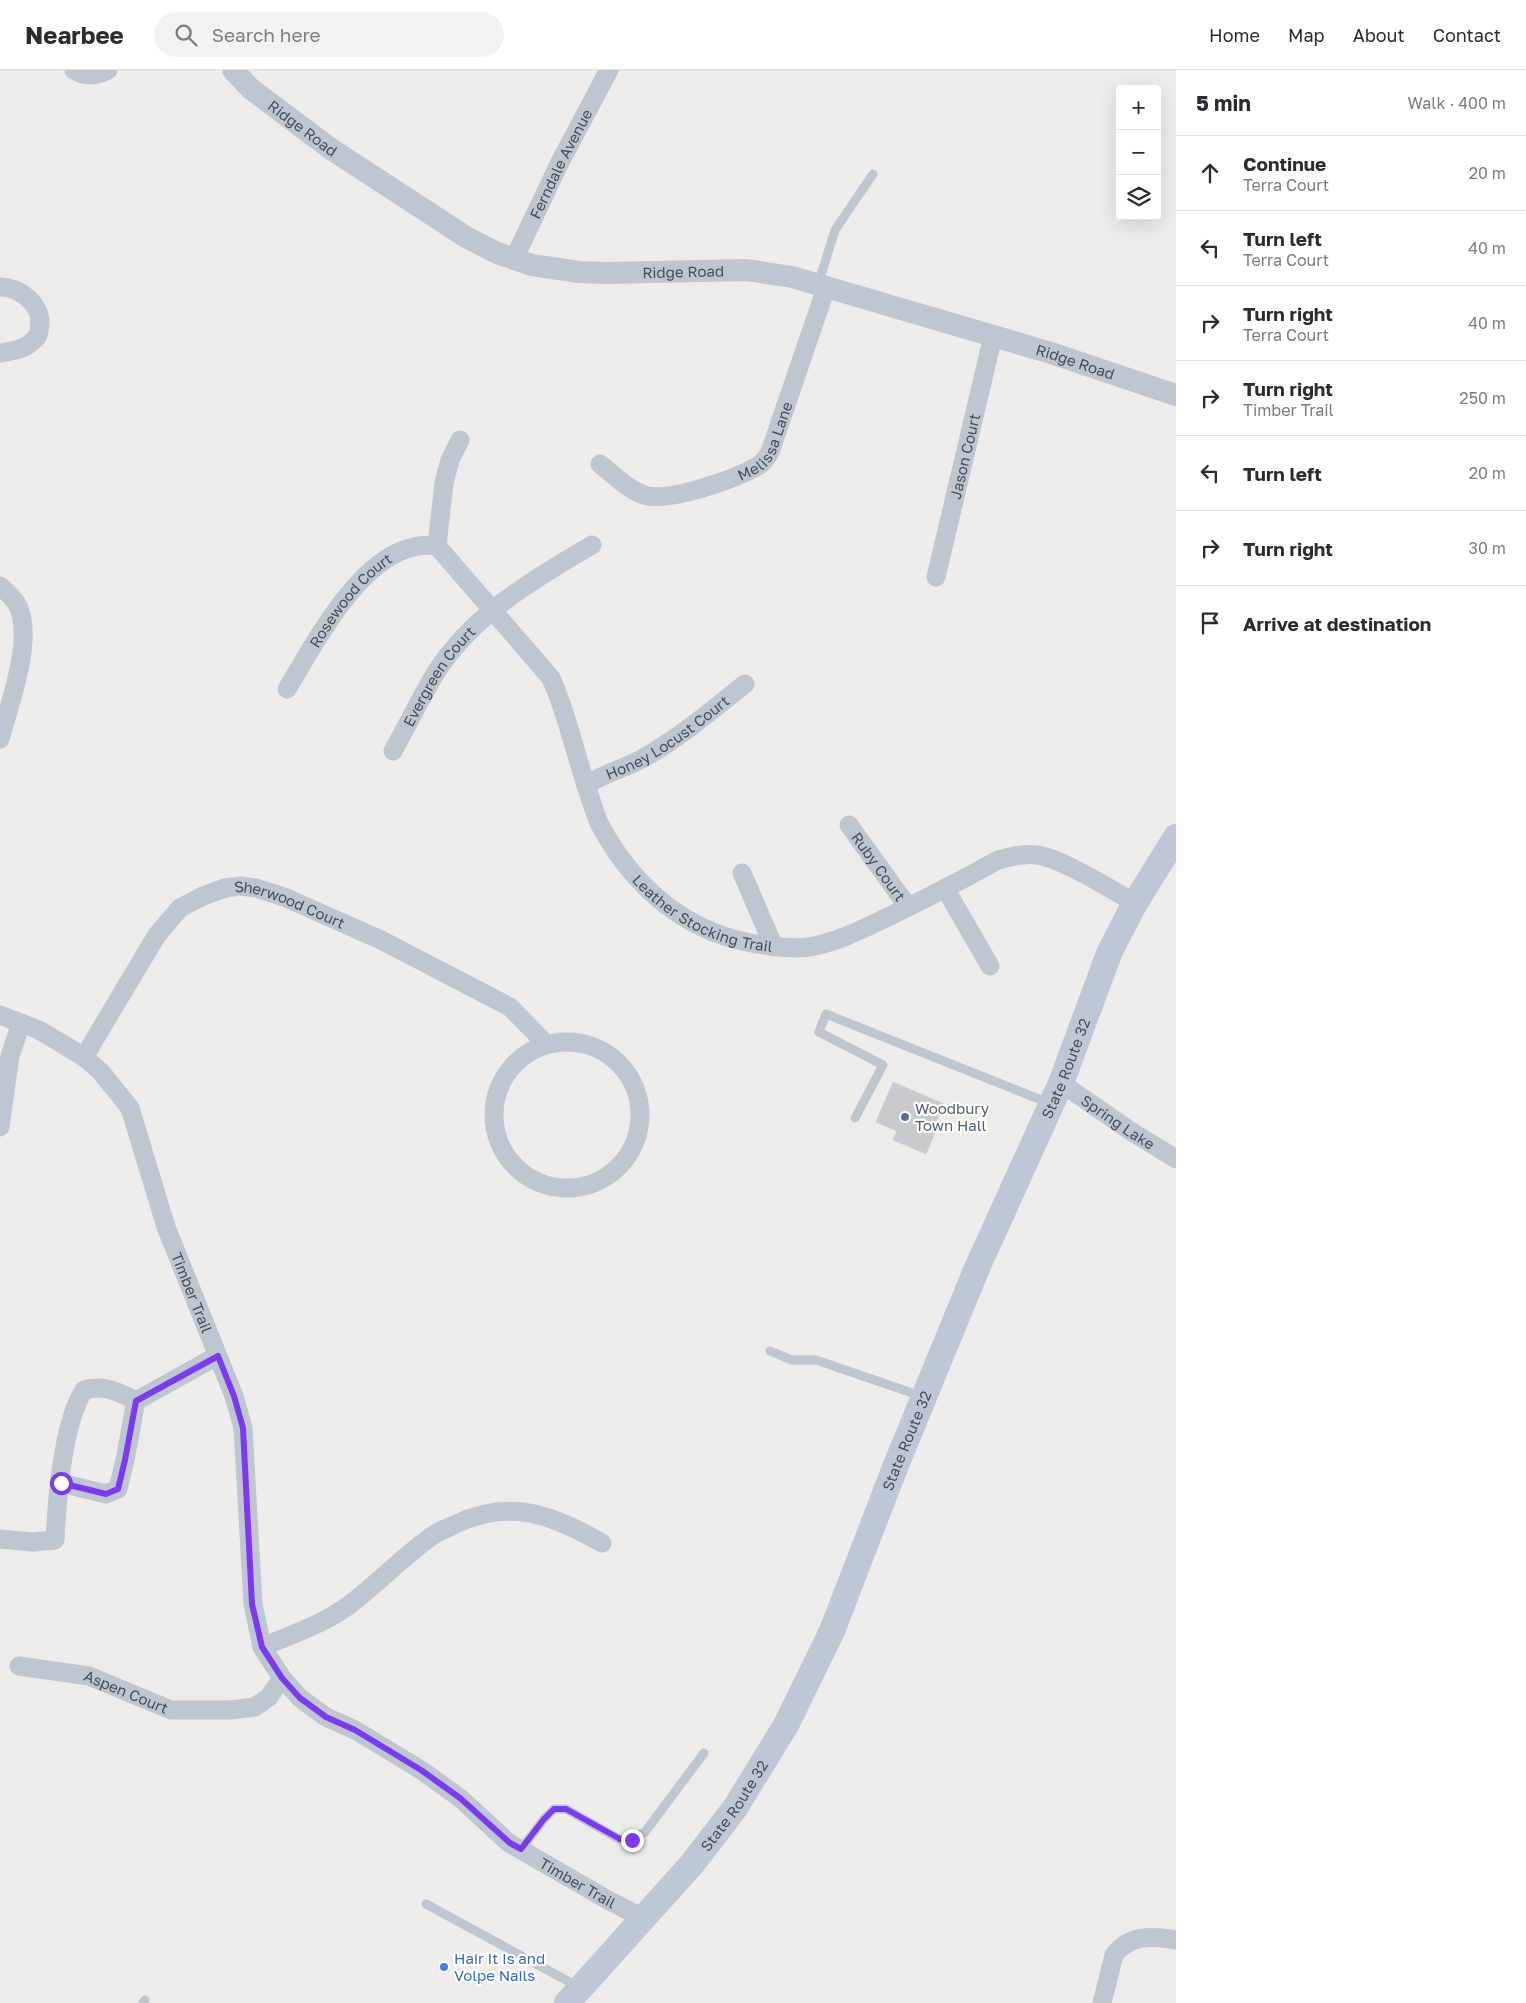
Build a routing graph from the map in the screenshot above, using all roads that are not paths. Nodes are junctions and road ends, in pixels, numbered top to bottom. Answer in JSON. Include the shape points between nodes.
{"nodes":[{"id":1,"x":74,"y":70,"type":"edge"},
{"id":2,"x":108,"y":70,"type":"edge"},
{"id":3,"x":233,"y":70,"type":"edge"},
{"id":4,"x":609,"y":70,"type":"edge"},
{"id":5,"x":873,"y":174,"type":"dead end"},
{"id":6,"x":514,"y":259,"type":"junction"},
{"id":7,"x":0,"y":287,"type":"edge"},
{"id":8,"x":822,"y":287,"type":"junction"},
{"id":9,"x":993,"y":336,"type":"junction"},
{"id":10,"x":0,"y":353,"type":"edge"},
{"id":11,"x":1176,"y":395,"type":"edge"},
{"id":12,"x":460,"y":440,"type":"dead end"},
{"id":13,"x":600,"y":464,"type":"dead end"},
{"id":14,"x":592,"y":544,"type":"dead end"},
{"id":15,"x":437,"y":546,"type":"junction"},
{"id":16,"x":936,"y":577,"type":"dead end"},
{"id":17,"x":0,"y":586,"type":"edge"},
{"id":18,"x":493,"y":609,"type":"junction"},
{"id":19,"x":745,"y":684,"type":"dead end"},
{"id":20,"x":287,"y":689,"type":"dead end"},
{"id":21,"x":0,"y":739,"type":"edge"},
{"id":22,"x":393,"y":751,"type":"dead end"},
{"id":23,"x":586,"y":786,"type":"junction"},
{"id":24,"x":849,"y":825,"type":"dead end"},
{"id":25,"x":1176,"y":837,"type":"edge"},
{"id":26,"x":742,"y":874,"type":"dead end"},
{"id":27,"x":945,"y":888,"type":"junction"},
{"id":28,"x":1135,"y":903,"type":"junction"},
{"id":29,"x":908,"y":907,"type":"junction"},
{"id":30,"x":774,"y":946,"type":"junction"},
{"id":31,"x":990,"y":966,"type":"dead end"},
{"id":32,"x":0,"y":1015,"type":"edge"},
{"id":33,"x":22,"y":1023,"type":"junction"},
{"id":34,"x":546,"y":1044,"type":"junction"},
{"id":35,"x":84,"y":1057,"type":"junction"},
{"id":36,"x":1056,"y":1094,"type":"junction"},
{"id":37,"x":855,"y":1118,"type":"dead end"},
{"id":38,"x":0,"y":1127,"type":"edge"},
{"id":39,"x":1176,"y":1159,"type":"edge"},
{"id":40,"x":770,"y":1351,"type":"dead end"},
{"id":41,"x":218,"y":1356,"type":"junction"},
{"id":42,"x":924,"y":1397,"type":"junction"},
{"id":43,"x":136,"y":1401,"type":"junction"},
{"id":44,"x":61,"y":1483,"type":"junction"},
{"id":45,"x":0,"y":1539,"type":"edge"},
{"id":46,"x":602,"y":1543,"type":"dead end"},
{"id":47,"x":262,"y":1647,"type":"junction"},
{"id":48,"x":18,"y":1666,"type":"dead end"},
{"id":49,"x":282,"y":1678,"type":"junction"},
{"id":50,"x":704,"y":1753,"type":"dead end"},
{"id":51,"x":521,"y":1849,"type":"junction"},
{"id":52,"x":426,"y":1904,"type":"dead end"},
{"id":53,"x":643,"y":1918,"type":"junction"},
{"id":54,"x":1176,"y":1940,"type":"edge"},
{"id":55,"x":574,"y":1996,"type":"edge"},
{"id":56,"x":1102,"y":2003,"type":"edge"}],
"edges":[{"from":1,"to":2,"type":"street","via":[[98,75]]},
{"from":3,"to":6,"type":"street","name":"Ridge Road","via":[[251,89],[331,149],[466,237]]},
{"from":4,"to":6,"type":"street","name":"Ferndale Avenue"},
{"from":5,"to":8,"type":"lane","via":[[834,230]]},
{"from":6,"to":8,"type":"street","name":"Ridge Road","via":[[579,272],[747,270],[792,277]]},
{"from":7,"to":10,"type":"street","via":[[8,287],[31,299],[40,320],[39,334],[34,340],[20,349]]},
{"from":8,"to":9,"type":"street","name":"Ridge Road"},
{"from":8,"to":13,"type":"street","name":"Melissa Lane","via":[[770,452],[760,465],[730,479],[660,498],[630,488]]},
{"from":9,"to":11,"type":"street","name":"Ridge Road"},
{"from":9,"to":16,"type":"street","name":"Jason Court"},
{"from":12,"to":15,"type":"street","via":[[444,483]]},
{"from":14,"to":18,"type":"street","via":[[529,582]]},
{"from":15,"to":18,"type":"street","name":"Leather Stocking Trail"},
{"from":15,"to":20,"type":"street","name":"Rosewood Court","via":[[424,544],[402,550],[364,577],[332,617]]},
{"from":17,"to":21,"type":"street","via":[[19,608],[22,656]]},
{"from":18,"to":22,"type":"street","name":"Evergreen Court","via":[[436,673]]},
{"from":18,"to":23,"type":"street","name":"Leather Stocking Trail","via":[[551,678]]},
{"from":19,"to":23,"type":"street","name":"Honey Locust Court","via":[[644,758],[596,778]]},
{"from":23,"to":30,"type":"street","name":"Leather Stocking Trail","via":[[599,824],[620,859],[655,897],[696,925],[743,943]]},
{"from":24,"to":29,"type":"street","name":"Ruby Court"},
{"from":25,"to":28,"type":"main road","name":"State Route 32"},
{"from":26,"to":30,"type":"street"},
{"from":27,"to":28,"type":"street","name":"Leather Stocking Trail","via":[[998,860],[1038,855],[1065,865]]},
{"from":27,"to":29,"type":"street","name":"Leather Stocking Trail"},
{"from":27,"to":31,"type":"street"},
{"from":28,"to":36,"type":"main road","name":"State Route 32","via":[[1110,950]]},
{"from":29,"to":30,"type":"street","name":"Leather Stocking Trail","via":[[866,928],[808,947]]},
{"from":32,"to":33,"type":"street","name":"Timber Trail"},
{"from":33,"to":35,"type":"street","name":"Timber Trail"},
{"from":33,"to":38,"type":"street","via":[[10,1056]]},
{"from":34,"to":34,"type":"street","via":[[571,1042],[596,1047],[617,1060],[632,1080],[641,1103],[640,1128],[632,1151],[616,1171],[596,1183],[573,1189],[549,1187],[527,1177],[509,1161],[498,1140],[494,1116],[497,1093],[508,1072],[525,1055]]},
{"from":34,"to":35,"type":"street","name":"Sherwood Court","via":[[510,1007],[390,945],[284,897],[241,886],[218,890],[180,908],[157,936]]},
{"from":35,"to":41,"type":"street","name":"Timber Trail","via":[[101,1072],[130,1108],[166,1227]]},
{"from":36,"to":37,"type":"lane","via":[[826,1014],[819,1032],[883,1065]]},
{"from":36,"to":39,"type":"street","name":"Spring Lake","via":[[1132,1132]]},
{"from":36,"to":42,"type":"main road","name":"State Route 32","via":[[977,1268]]},
{"from":40,"to":42,"type":"lane","via":[[792,1360],[816,1360]]},
{"from":41,"to":43,"type":"street"},
{"from":41,"to":47,"type":"street","name":"Timber Trail","via":[[243,1428],[252,1604]]},
{"from":42,"to":53,"type":"main road","name":"State Route 32","via":[[832,1631],[786,1725],[735,1808],[692,1864]]},
{"from":43,"to":44,"type":"street","via":[[118,1489],[106,1494]]},
{"from":43,"to":44,"type":"street","via":[[116,1390],[94,1387],[84,1390],[77,1401],[65,1448]]},
{"from":44,"to":45,"type":"street","via":[[55,1540]]},
{"from":46,"to":47,"type":"street","via":[[570,1525],[535,1513],[504,1510],[468,1518],[433,1535],[352,1603],[312,1626]]},
{"from":47,"to":49,"type":"street","name":"Timber Trail"},
{"from":48,"to":49,"type":"street","name":"Aspen Court","via":[[89,1676],[171,1710],[255,1707],[269,1697]]},
{"from":49,"to":51,"type":"street","name":"Timber Trail","via":[[300,1698],[326,1717],[355,1730],[421,1770]]},
{"from":50,"to":51,"type":"lane","via":[[645,1832],[632,1840],[620,1839],[566,1809],[554,1809]]},
{"from":51,"to":53,"type":"street","name":"Timber Trail"},
{"from":52,"to":55,"type":"lane"},
{"from":53,"to":55,"type":"main road","name":"State Route 32"},
{"from":54,"to":56,"type":"street","via":[[1155,1936],[1134,1939],[1119,1949],[1114,1955]]}]}
